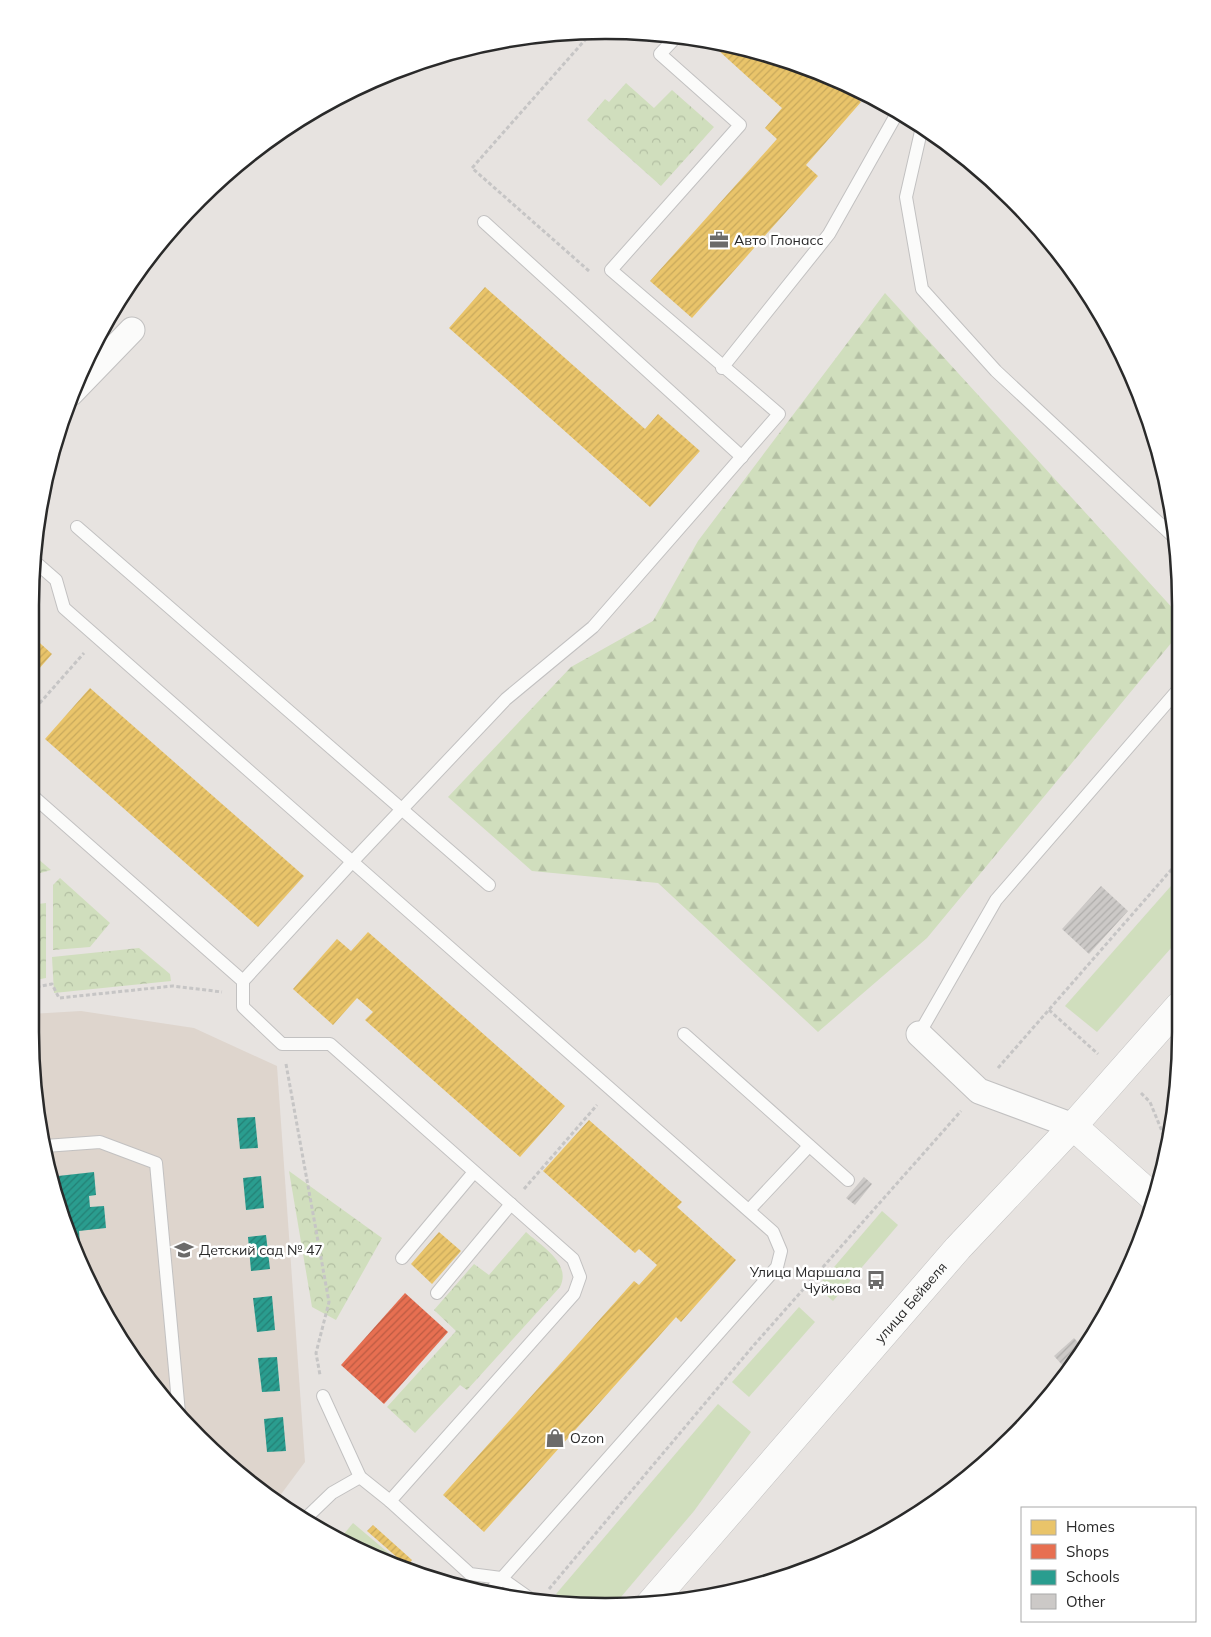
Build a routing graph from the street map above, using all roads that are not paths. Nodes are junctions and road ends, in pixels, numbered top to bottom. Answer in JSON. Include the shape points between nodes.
{"nodes":[{"id":1,"x":670,"y":43,"type":"edge"},
{"id":2,"x":895,"y":119,"type":"edge"},
{"id":3,"x":920,"y":134,"type":"edge"},
{"id":4,"x":484,"y":222,"type":"dead end"},
{"id":5,"x":132,"y":330,"type":"dead end"},
{"id":6,"x":722,"y":368,"type":"junction"},
{"id":7,"x":87,"y":377,"type":"edge"},
{"id":8,"x":742,"y":456,"type":"junction"},
{"id":9,"x":77,"y":527,"type":"dead end"},
{"id":10,"x":1167,"y":530,"type":"edge"},
{"id":11,"x":40,"y":566,"type":"edge"},
{"id":12,"x":1172,"y":697,"type":"edge"},
{"id":13,"x":39,"y":802,"type":"edge"},
{"id":14,"x":402,"y":810,"type":"junction"},
{"id":15,"x":352,"y":862,"type":"junction"},
{"id":16,"x":489,"y":885,"type":"dead end"},
{"id":17,"x":242,"y":988,"type":"junction"},
{"id":18,"x":1172,"y":1014,"type":"edge"},
{"id":19,"x":684,"y":1034,"type":"dead end"},
{"id":20,"x":918,"y":1034,"type":"joint"},
{"id":21,"x":1073,"y":1126,"type":"junction"},
{"id":22,"x":51,"y":1146,"type":"edge"},
{"id":23,"x":810,"y":1146,"type":"junction"},
{"id":24,"x":474,"y":1172,"type":"junction"},
{"id":25,"x":848,"y":1180,"type":"dead end"},
{"id":26,"x":1148,"y":1193,"type":"edge"},
{"id":27,"x":510,"y":1204,"type":"junction"},
{"id":28,"x":749,"y":1210,"type":"junction"},
{"id":29,"x":402,"y":1258,"type":"dead end"},
{"id":30,"x":437,"y":1293,"type":"dead end"},
{"id":31,"x":323,"y":1396,"type":"road end"},
{"id":32,"x":178,"y":1404,"type":"edge"},
{"id":33,"x":360,"y":1477,"type":"junction"},
{"id":34,"x":390,"y":1501,"type":"junction"},
{"id":35,"x":310,"y":1514,"type":"edge"},
{"id":36,"x":501,"y":1578,"type":"junction"},
{"id":37,"x":494,"y":1587,"type":"edge"},
{"id":38,"x":519,"y":1591,"type":"edge"},
{"id":39,"x":657,"y":1595,"type":"edge"}],
"edges":[{"from":1,"to":6,"type":"lane","via":[[660,54],[740,125],[611,270]]},
{"from":2,"to":6,"type":"lane","via":[[829,234]]},
{"from":3,"to":10,"type":"lane","via":[[906,197],[922,289],[996,371]]},
{"from":4,"to":8,"type":"lane"},
{"from":5,"to":7,"type":"street"},
{"from":6,"to":8,"type":"lane","via":[[779,414]]},
{"from":8,"to":14,"type":"lane","via":[[592,628],[506,700]]},
{"from":9,"to":14,"type":"lane"},
{"from":11,"to":15,"type":"lane","via":[[56,580],[64,608]]},
{"from":12,"to":20,"type":"lane","via":[[996,900]]},
{"from":13,"to":17,"type":"lane"},
{"from":14,"to":15,"type":"lane"},
{"from":14,"to":16,"type":"lane"},
{"from":15,"to":17,"type":"lane"},
{"from":15,"to":28,"type":"lane"},
{"from":17,"to":24,"type":"lane","via":[[244,1007],[282,1044],[330,1044]]},
{"from":18,"to":21,"type":"main road","name":"улица Бейвеля"},
{"from":19,"to":23,"type":"lane"},
{"from":20,"to":21,"type":"street","via":[[979,1091]]},
{"from":21,"to":26,"type":"main road"},
{"from":21,"to":39,"type":"main road","name":"улица Бейвеля","via":[[958,1248]]},
{"from":22,"to":32,"type":"lane","via":[[100,1142],[156,1163]]},
{"from":23,"to":25,"type":"lane"},
{"from":23,"to":28,"type":"lane"},
{"from":24,"to":27,"type":"lane"},
{"from":24,"to":29,"type":"lane"},
{"from":27,"to":30,"type":"lane"},
{"from":27,"to":34,"type":"lane","via":[[573,1259],[580,1277],[574,1294]]},
{"from":28,"to":36,"type":"lane","via":[[774,1232],[781,1251],[777,1267]]},
{"from":31,"to":33,"type":"lane"},
{"from":33,"to":34,"type":"lane"},
{"from":33,"to":35,"type":"lane","via":[[332,1493]]},
{"from":34,"to":36,"type":"lane","via":[[470,1574]]},
{"from":36,"to":37,"type":"lane"},
{"from":36,"to":38,"type":"lane"}]}
